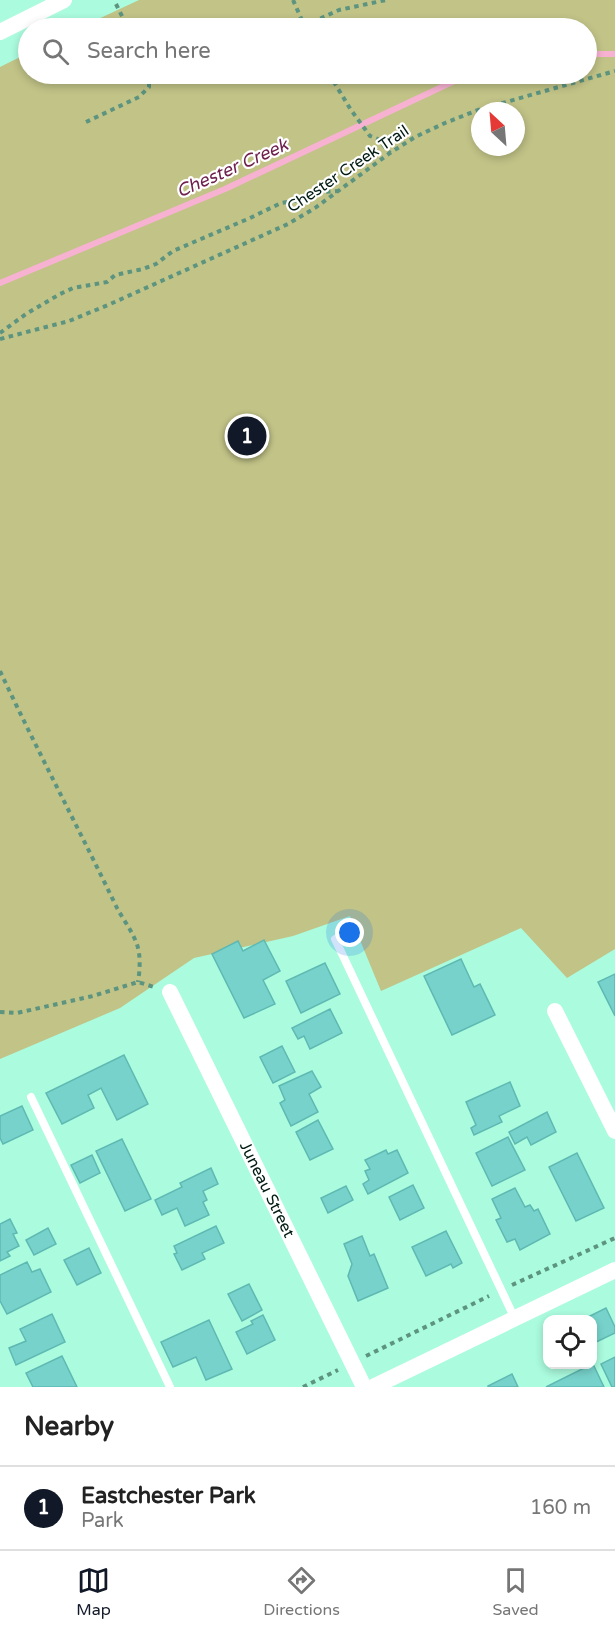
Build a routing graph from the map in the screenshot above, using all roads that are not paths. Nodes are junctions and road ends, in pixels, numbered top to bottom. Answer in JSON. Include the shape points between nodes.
{"nodes":[{"id":1,"x":64,"y":0,"type":"edge"},
{"id":2,"x":28,"y":18,"type":"edge"},
{"id":3,"x":18,"y":23,"type":"edge"},
{"id":4,"x":0,"y":32,"type":"edge"},
{"id":5,"x":335,"y":939,"type":"dead end"},
{"id":6,"x":170,"y":993,"type":"road end"},
{"id":7,"x":555,"y":1011,"type":"dead end"},
{"id":8,"x":31,"y":1097,"type":"dead end"},
{"id":9,"x":615,"y":1131,"type":"edge"},
{"id":10,"x":615,"y":1270,"type":"edge"},
{"id":11,"x":515,"y":1319,"type":"junction"},
{"id":12,"x":170,"y":1387,"type":"edge"},
{"id":13,"x":364,"y":1387,"type":"edge"},
{"id":14,"x":373,"y":1387,"type":"edge"}],
"edges":[{"from":1,"to":2,"type":"street"},
{"from":3,"to":4,"type":"street"},
{"from":5,"to":11,"type":"lane"},
{"from":6,"to":13,"type":"street","name":"Juneau Street"},
{"from":7,"to":9,"type":"street"},
{"from":8,"to":12,"type":"lane"},
{"from":10,"to":11,"type":"street"},
{"from":11,"to":14,"type":"street"}]}
